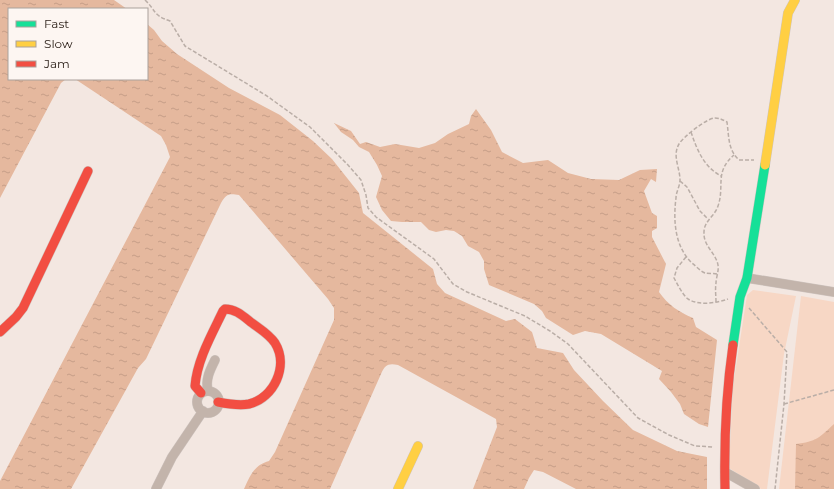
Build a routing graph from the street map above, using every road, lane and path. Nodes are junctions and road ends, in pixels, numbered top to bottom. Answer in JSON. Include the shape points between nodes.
{"nodes":[{"id":1,"x":145,"y":0,"type":"edge"},
{"id":2,"x":791,"y":0,"type":"edge"},
{"id":3,"x":795,"y":0,"type":"edge"},
{"id":4,"x":788,"y":13,"type":"junction"},
{"id":5,"x":691,"y":132,"type":"junction"},
{"id":6,"x":734,"y":156,"type":"junction"},
{"id":7,"x":766,"y":158,"type":"junction"},
{"id":8,"x":88,"y":171,"type":"dead end"},
{"id":9,"x":721,"y":176,"type":"junction"},
{"id":10,"x":680,"y":181,"type":"junction"},
{"id":11,"x":709,"y":219,"type":"junction"},
{"id":12,"x":686,"y":257,"type":"junction"},
{"id":13,"x":717,"y":274,"type":"junction"},
{"id":14,"x":747,"y":278,"type":"junction"},
{"id":15,"x":834,"y":292,"type":"edge"},
{"id":16,"x":740,"y":297,"type":"junction"},
{"id":17,"x":716,"y":302,"type":"junction"},
{"id":18,"x":749,"y":308,"type":"dead end"},
{"id":19,"x":0,"y":332,"type":"edge"},
{"id":20,"x":215,"y":360,"type":"dead end"},
{"id":21,"x":834,"y":390,"type":"edge"},
{"id":22,"x":205,"y":392,"type":"junction"},
{"id":23,"x":218,"y":402,"type":"junction"},
{"id":24,"x":784,"y":404,"type":"junction"},
{"id":25,"x":202,"y":411,"type":"junction"},
{"id":26,"x":418,"y":446,"type":"dead end"},
{"id":27,"x":724,"y":448,"type":"junction"},
{"id":28,"x":725,"y":472,"type":"junction"},
{"id":29,"x":156,"y":489,"type":"edge"},
{"id":30,"x":398,"y":489,"type":"edge"},
{"id":31,"x":725,"y":489,"type":"edge"},
{"id":32,"x":755,"y":489,"type":"edge"},
{"id":33,"x":775,"y":489,"type":"edge"}],
"edges":[{"from":1,"to":27,"type":"path","via":[[160,18],[170,21],[185,46],[266,96],[310,127],[361,180],[368,208],[376,217],[434,259],[453,284],[525,316],[568,344],[638,418],[668,435],[695,446]]},
{"from":2,"to":4,"type":"street"},
{"from":3,"to":4,"type":"street"},
{"from":4,"to":7,"type":"street"},
{"from":5,"to":6,"type":"path","via":[[714,118],[727,122],[730,148]]},
{"from":5,"to":9,"type":"path","via":[[697,151],[704,162]]},
{"from":5,"to":10,"type":"path","via":[[679,144],[676,153]]},
{"from":6,"to":7,"type":"path","via":[[739,160]]},
{"from":6,"to":9,"type":"path","via":[[723,168]]},
{"from":7,"to":14,"type":"street"},
{"from":8,"to":19,"type":"street","via":[[23,308]]},
{"from":9,"to":11,"type":"path","via":[[718,208]]},
{"from":10,"to":11,"type":"path","via":[[687,186],[700,211]]},
{"from":10,"to":12,"type":"path","via":[[676,196],[675,225],[677,239]]},
{"from":11,"to":13,"type":"path","via":[[704,231],[705,242],[717,262]]},
{"from":12,"to":13,"type":"path","via":[[704,273]]},
{"from":12,"to":17,"type":"path","via":[[677,268],[674,278],[679,287],[688,299],[697,303]]},
{"from":13,"to":17,"type":"path"},
{"from":14,"to":15,"type":"street"},
{"from":14,"to":16,"type":"street"},
{"from":16,"to":17,"type":"path"},
{"from":16,"to":27,"type":"street","via":[[729,373]]},
{"from":18,"to":24,"type":"path","via":[[787,352]]},
{"from":20,"to":22,"type":"street"},
{"from":21,"to":24,"type":"path"},
{"from":22,"to":23,"type":"street","via":[[214,393]]},
{"from":22,"to":23,"type":"street","via":[[195,386],[198,370],[223,311],[233,309],[275,342],[280,353],[279,376],[262,398],[237,405]]},
{"from":22,"to":25,"type":"street","via":[[199,396],[197,403]]},
{"from":23,"to":25,"type":"street","via":[[214,410]]},
{"from":24,"to":33,"type":"path"},
{"from":25,"to":29,"type":"street","via":[[172,456]]},
{"from":26,"to":30,"type":"street"},
{"from":27,"to":28,"type":"street"},
{"from":28,"to":31,"type":"street"},
{"from":28,"to":32,"type":"street"}]}
